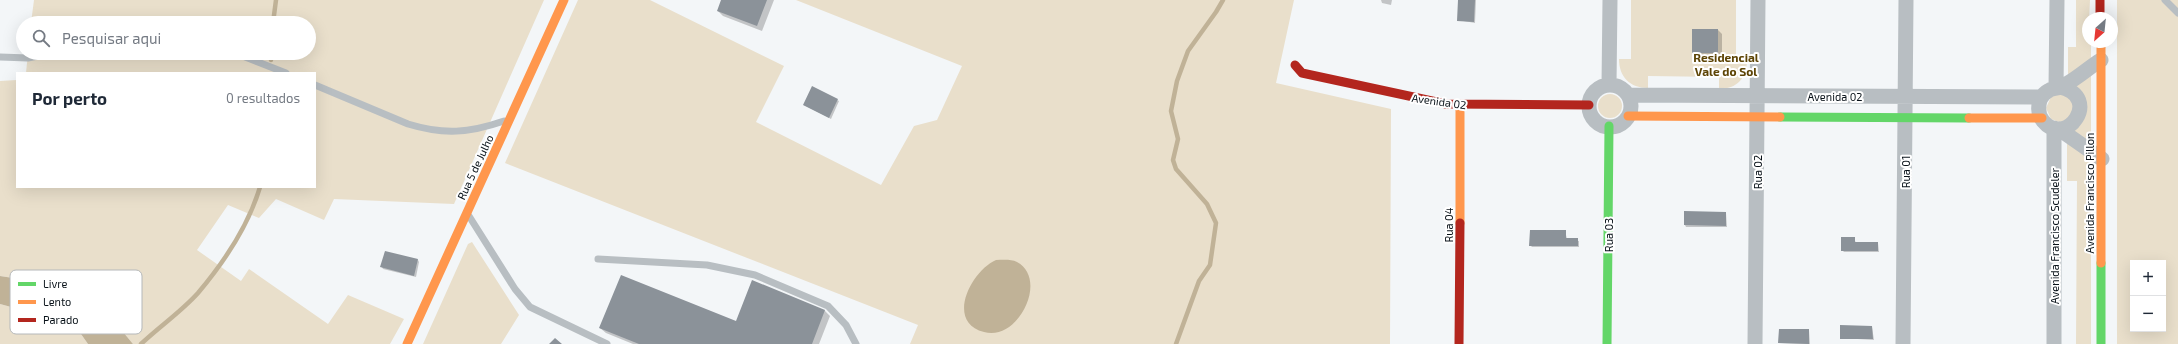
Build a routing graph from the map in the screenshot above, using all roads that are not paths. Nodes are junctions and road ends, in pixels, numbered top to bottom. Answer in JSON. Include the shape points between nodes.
{"nodes":[{"id":1,"x":564,"y":0,"type":"edge"},
{"id":2,"x":1610,"y":0,"type":"edge"},
{"id":3,"x":1758,"y":0,"type":"edge"},
{"id":4,"x":1906,"y":0,"type":"edge"},
{"id":5,"x":2057,"y":0,"type":"edge"},
{"id":6,"x":2100,"y":0,"type":"edge"},
{"id":7,"x":2165,"y":0,"type":"edge"},
{"id":8,"x":2100,"y":12,"type":"edge"},
{"id":9,"x":2178,"y":12,"type":"edge"},
{"id":10,"x":2101,"y":48,"type":"edge"},
{"id":11,"x":0,"y":57,"type":"edge"},
{"id":12,"x":16,"y":58,"type":"edge"},
{"id":13,"x":253,"y":60,"type":"edge"},
{"id":14,"x":2101,"y":60,"type":"junction"},
{"id":15,"x":1295,"y":65,"type":"dead end"},
{"id":16,"x":283,"y":72,"type":"edge"},
{"id":17,"x":316,"y":85,"type":"edge"},
{"id":18,"x":1609,"y":85,"type":"junction"},
{"id":19,"x":2058,"y":87,"type":"junction"},
{"id":20,"x":1628,"y":95,"type":"junction"},
{"id":21,"x":1757,"y":96,"type":"junction"},
{"id":22,"x":1905,"y":97,"type":"junction"},
{"id":23,"x":2042,"y":97,"type":"junction"},
{"id":24,"x":1460,"y":105,"type":"junction"},
{"id":25,"x":1589,"y":105,"type":"junction"},
{"id":26,"x":1628,"y":116,"type":"junction"},
{"id":27,"x":1757,"y":117,"type":"junction"},
{"id":28,"x":1905,"y":117,"type":"junction"},
{"id":29,"x":510,"y":118,"type":"junction"},
{"id":30,"x":2042,"y":118,"type":"junction"},
{"id":31,"x":1609,"y":126,"type":"junction"},
{"id":32,"x":2057,"y":128,"type":"junction"},
{"id":33,"x":2102,"y":159,"type":"junction"},
{"id":34,"x":467,"y":212,"type":"junction"},
{"id":35,"x":598,"y":259,"type":"dead end"},
{"id":36,"x":407,"y":344,"type":"edge"},
{"id":37,"x":607,"y":344,"type":"edge"},
{"id":38,"x":856,"y":344,"type":"edge"},
{"id":39,"x":1459,"y":344,"type":"edge"},
{"id":40,"x":1607,"y":344,"type":"edge"},
{"id":41,"x":1755,"y":344,"type":"edge"},
{"id":42,"x":1903,"y":344,"type":"edge"},
{"id":43,"x":2054,"y":344,"type":"edge"},
{"id":44,"x":2101,"y":344,"type":"edge"}],
"edges":[{"from":1,"to":29,"type":"street","name":"Rua 5 de Julho"},
{"from":2,"to":18,"type":"street"},
{"from":3,"to":21,"type":"street","name":"Rua 02"},
{"from":4,"to":22,"type":"street","name":"Rua 01"},
{"from":5,"to":19,"type":"street"},
{"from":6,"to":8,"type":"street"},
{"from":7,"to":9,"type":"lane"},
{"from":10,"to":14,"type":"street","name":"Avenida Francisco Pillon"},
{"from":11,"to":12,"type":"lane"},
{"from":13,"to":16,"type":"lane"},
{"from":14,"to":19,"type":"street"},
{"from":14,"to":33,"type":"street","name":"Avenida Francisco Pillon"},
{"from":15,"to":24,"type":"street","name":"Avenida 02","via":[[1302,73],[1430,102]]},
{"from":17,"to":29,"type":"lane","via":[[424,129],[467,131]]},
{"from":18,"to":20,"type":"street","via":[[1620,88]]},
{"from":18,"to":25,"type":"street","via":[[1595,91]]},
{"from":19,"to":23,"type":"street"},
{"from":19,"to":32,"type":"street","via":[[2074,93],[2079,100],[2080,108],[2079,116],[2074,123]]},
{"from":20,"to":21,"type":"street","name":"Avenida 02"},
{"from":20,"to":26,"type":"street","via":[[1631,106]]},
{"from":21,"to":22,"type":"street","name":"Avenida 02"},
{"from":21,"to":27,"type":"street","name":"Rua 02"},
{"from":22,"to":23,"type":"street","name":"Avenida 02"},
{"from":22,"to":28,"type":"street","name":"Rua 01"},
{"from":23,"to":30,"type":"street","via":[[2039,108]]},
{"from":24,"to":25,"type":"street","name":"Avenida 02"},
{"from":24,"to":39,"type":"street","name":"Rua 04"},
{"from":25,"to":31,"type":"street","via":[[1595,120]]},
{"from":26,"to":27,"type":"street","name":"Avenida 02"},
{"from":26,"to":31,"type":"street","via":[[1620,124]]},
{"from":27,"to":28,"type":"street","name":"Avenida 02"},
{"from":27,"to":41,"type":"street","name":"Rua 02"},
{"from":28,"to":30,"type":"street","name":"Avenida 02"},
{"from":28,"to":42,"type":"street","name":"Rua 01"},
{"from":29,"to":34,"type":"street","name":"Rua 5 de Julho"},
{"from":30,"to":32,"type":"street"},
{"from":31,"to":40,"type":"street","name":"Rua 03"},
{"from":32,"to":33,"type":"street"},
{"from":32,"to":43,"type":"street","name":"Avenida Francisco Scudeler"},
{"from":33,"to":44,"type":"street","name":"Avenida Francisco Pillon"},
{"from":34,"to":36,"type":"street","name":"Rua 5 de Julho"},
{"from":34,"to":37,"type":"lane","via":[[506,277],[530,307]]},
{"from":35,"to":38,"type":"lane","via":[[706,265],[755,275],[828,306],[846,325]]}]}
